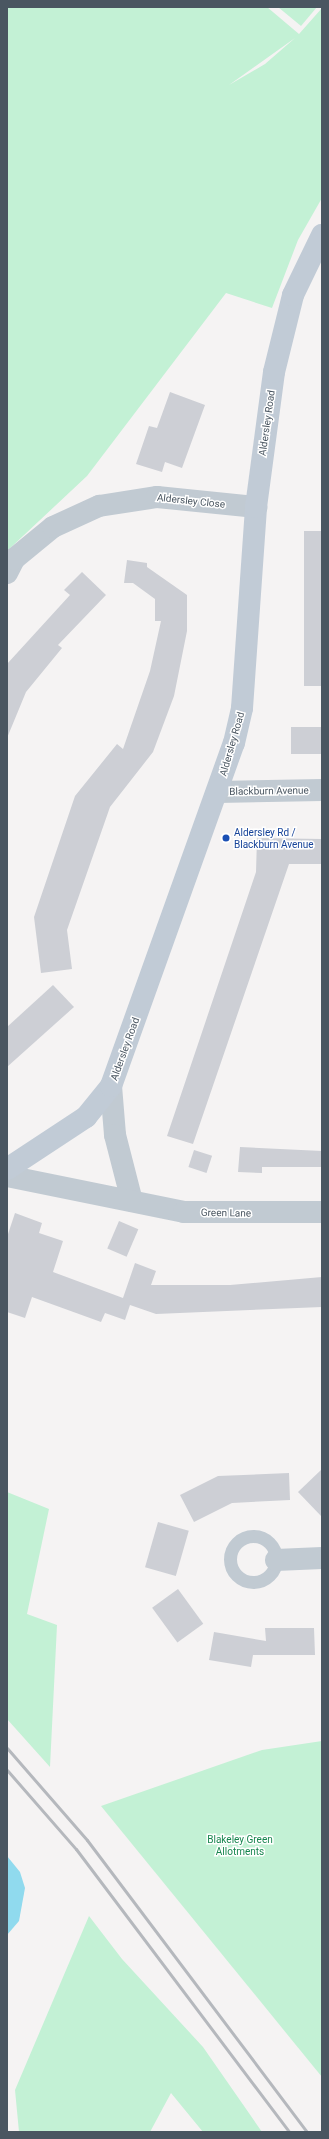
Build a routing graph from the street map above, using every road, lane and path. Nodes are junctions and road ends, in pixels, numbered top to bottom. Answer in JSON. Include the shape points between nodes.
{"nodes":[{"id":1,"x":322,"y":235,"type":"edge"},
{"id":2,"x":256,"y":507,"type":"junction"},
{"id":3,"x":7,"y":573,"type":"edge"},
{"id":4,"x":322,"y":790,"type":"edge"},
{"id":5,"x":217,"y":792,"type":"junction"},
{"id":6,"x":112,"y":1086,"type":"junction"},
{"id":7,"x":7,"y":1169,"type":"edge"},
{"id":8,"x":7,"y":1176,"type":"edge"},
{"id":9,"x":132,"y":1201,"type":"junction"},
{"id":10,"x":322,"y":1212,"type":"edge"},
{"id":11,"x":322,"y":1558,"type":"edge"},
{"id":12,"x":276,"y":1560,"type":"dead end"}],
"edges":[{"from":1,"to":2,"type":"street","name":"Aldersley Road","via":[[293,295],[280,340]]},
{"from":2,"to":3,"type":"street","name":"Aldersley Close","via":[[157,496],[99,506],[53,527],[14,559]]},
{"from":2,"to":5,"type":"street","name":"Aldersley Road","via":[[242,708]]},
{"from":4,"to":5,"type":"street","name":"Blackburn Avenue"},
{"from":5,"to":6,"type":"street","name":"Aldersley Road"},
{"from":6,"to":7,"type":"street","name":"Aldersley Road","via":[[86,1117]]},
{"from":6,"to":9,"type":"street","via":[[115,1135]]},
{"from":8,"to":9,"type":"street","name":"Green Lane"},
{"from":9,"to":10,"type":"street","name":"Green Lane","via":[[184,1212],[220,1215]]},
{"from":11,"to":12,"type":"street"}]}
